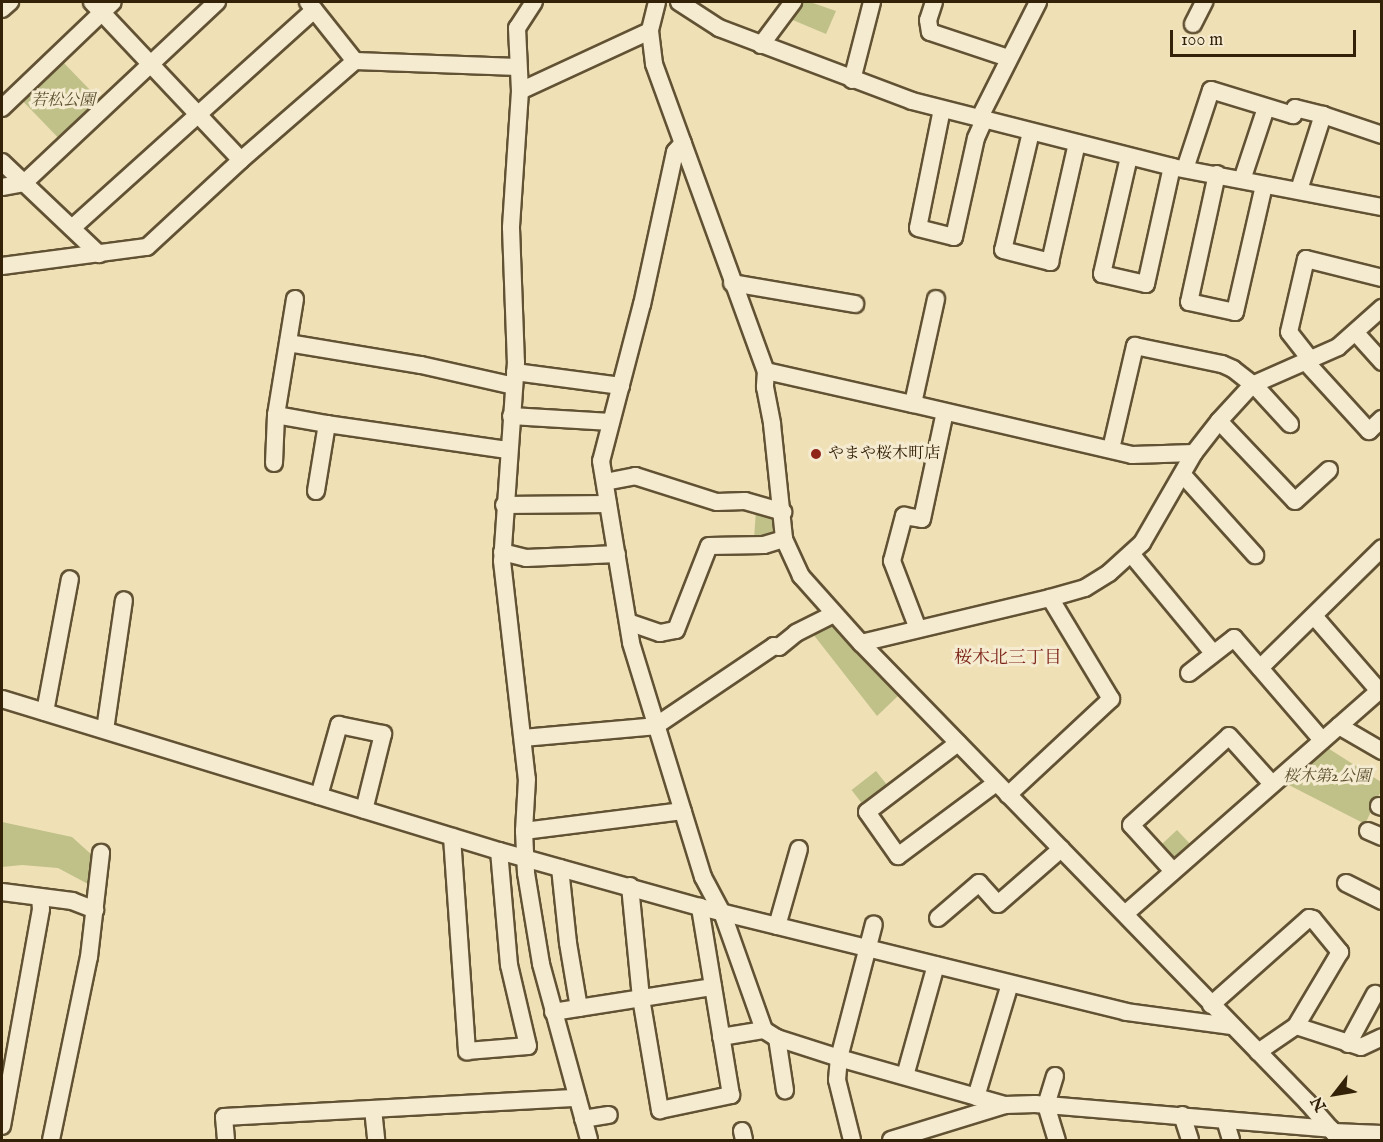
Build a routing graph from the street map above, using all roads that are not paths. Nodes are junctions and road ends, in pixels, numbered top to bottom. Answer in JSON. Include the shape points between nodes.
{"nodes":[{"id":1,"x":10,"y":2,"type":"edge"},
{"id":2,"x":217,"y":2,"type":"edge"},
{"id":3,"x":534,"y":2,"type":"edge"},
{"id":4,"x":657,"y":2,"type":"edge"},
{"id":5,"x":679,"y":2,"type":"edge"},
{"id":6,"x":793,"y":2,"type":"edge"},
{"id":7,"x":872,"y":2,"type":"edge"},
{"id":8,"x":934,"y":2,"type":"edge"},
{"id":9,"x":1038,"y":2,"type":"edge"},
{"id":10,"x":1204,"y":2,"type":"edge"},
{"id":11,"x":102,"y":5,"type":"edge"},
{"id":12,"x":311,"y":6,"type":"edge"},
{"id":13,"x":2,"y":9,"type":"edge"},
{"id":14,"x":1193,"y":24,"type":"dead end"},
{"id":15,"x":650,"y":31,"type":"junction"},
{"id":16,"x":761,"y":45,"type":"junction"},
{"id":17,"x":1008,"y":58,"type":"junction"},
{"id":18,"x":355,"y":61,"type":"junction"},
{"id":19,"x":151,"y":65,"type":"junction"},
{"id":20,"x":518,"y":67,"type":"junction"},
{"id":21,"x":852,"y":80,"type":"junction"},
{"id":22,"x":520,"y":91,"type":"junction"},
{"id":23,"x":2,"y":108,"type":"edge"},
{"id":24,"x":1266,"y":108,"type":"junction"},
{"id":25,"x":942,"y":110,"type":"junction"},
{"id":26,"x":198,"y":115,"type":"junction"},
{"id":27,"x":1323,"y":115,"type":"junction"},
{"id":28,"x":981,"y":120,"type":"junction"},
{"id":29,"x":1031,"y":132,"type":"junction"},
{"id":30,"x":1382,"y":135,"type":"edge"},
{"id":31,"x":683,"y":143,"type":"junction"},
{"id":32,"x":1077,"y":143,"type":"junction"},
{"id":33,"x":1129,"y":157,"type":"junction"},
{"id":34,"x":241,"y":160,"type":"junction"},
{"id":35,"x":2,"y":162,"type":"edge"},
{"id":36,"x":1179,"y":168,"type":"junction"},
{"id":37,"x":1217,"y":174,"type":"junction"},
{"id":38,"x":1242,"y":180,"type":"junction"},
{"id":39,"x":24,"y":183,"type":"junction"},
{"id":40,"x":1264,"y":184,"type":"junction"},
{"id":41,"x":2,"y":187,"type":"edge"},
{"id":42,"x":1299,"y":190,"type":"junction"},
{"id":43,"x":1382,"y":207,"type":"edge"},
{"id":44,"x":72,"y":228,"type":"junction"},
{"id":45,"x":99,"y":254,"type":"junction"},
{"id":46,"x":2,"y":266,"type":"edge"},
{"id":47,"x":1382,"y":279,"type":"edge"},
{"id":48,"x":732,"y":282,"type":"junction"},
{"id":49,"x":936,"y":299,"type":"dead end"},
{"id":50,"x":295,"y":300,"type":"dead end"},
{"id":51,"x":855,"y":304,"type":"dead end"},
{"id":52,"x":1382,"y":308,"type":"edge"},
{"id":53,"x":1356,"y":333,"type":"junction"},
{"id":54,"x":288,"y":343,"type":"junction"},
{"id":55,"x":1307,"y":360,"type":"junction"},
{"id":56,"x":1382,"y":362,"type":"edge"},
{"id":57,"x":766,"y":371,"type":"junction"},
{"id":58,"x":514,"y":379,"type":"junction"},
{"id":59,"x":1252,"y":385,"type":"junction"},
{"id":60,"x":621,"y":386,"type":"junction"},
{"id":61,"x":913,"y":404,"type":"junction"},
{"id":62,"x":945,"y":412,"type":"junction"},
{"id":63,"x":276,"y":415,"type":"junction"},
{"id":64,"x":511,"y":416,"type":"junction"},
{"id":65,"x":1382,"y":419,"type":"edge"},
{"id":66,"x":1219,"y":421,"type":"junction"},
{"id":67,"x":611,"y":422,"type":"junction"},
{"id":68,"x":327,"y":424,"type":"junction"},
{"id":69,"x":1290,"y":424,"type":"dead end"},
{"id":70,"x":1111,"y":449,"type":"junction"},
{"id":71,"x":508,"y":450,"type":"junction"},
{"id":72,"x":1194,"y":453,"type":"junction"},
{"id":73,"x":274,"y":463,"type":"dead end"},
{"id":74,"x":1329,"y":470,"type":"dead end"},
{"id":75,"x":1184,"y":475,"type":"junction"},
{"id":76,"x":605,"y":482,"type":"junction"},
{"id":77,"x":315,"y":491,"type":"dead end"},
{"id":78,"x":608,"y":504,"type":"junction"},
{"id":79,"x":504,"y":506,"type":"junction"},
{"id":80,"x":783,"y":512,"type":"junction"},
{"id":81,"x":784,"y":539,"type":"junction"},
{"id":82,"x":1382,"y":548,"type":"edge"},
{"id":83,"x":502,"y":552,"type":"junction"},
{"id":84,"x":617,"y":554,"type":"junction"},
{"id":85,"x":1132,"y":555,"type":"junction"},
{"id":86,"x":1255,"y":555,"type":"dead end"},
{"id":87,"x":70,"y":579,"type":"dead end"},
{"id":88,"x":1050,"y":598,"type":"junction"},
{"id":89,"x":124,"y":600,"type":"dead end"},
{"id":90,"x":834,"y":614,"type":"junction"},
{"id":91,"x":1314,"y":616,"type":"junction"},
{"id":92,"x":628,"y":622,"type":"junction"},
{"id":93,"x":918,"y":629,"type":"junction"},
{"id":94,"x":861,"y":643,"type":"junction"},
{"id":95,"x":1213,"y":653,"type":"junction"},
{"id":96,"x":1260,"y":668,"type":"junction"},
{"id":97,"x":1189,"y":674,"type":"dead end"},
{"id":98,"x":1380,"y":689,"type":"edge"},
{"id":99,"x":2,"y":699,"type":"edge"},
{"id":100,"x":45,"y":712,"type":"junction"},
{"id":101,"x":657,"y":725,"type":"junction"},
{"id":102,"x":1339,"y":726,"type":"junction"},
{"id":103,"x":105,"y":730,"type":"junction"},
{"id":104,"x":523,"y":738,"type":"junction"},
{"id":105,"x":1322,"y":740,"type":"junction"},
{"id":106,"x":958,"y":743,"type":"junction"},
{"id":107,"x":1382,"y":751,"type":"edge"},
{"id":108,"x":996,"y":783,"type":"junction"},
{"id":109,"x":1272,"y":784,"type":"junction"},
{"id":110,"x":1008,"y":795,"type":"junction"},
{"id":111,"x":319,"y":796,"type":"junction"},
{"id":112,"x":364,"y":810,"type":"junction"},
{"id":113,"x":683,"y":812,"type":"junction"},
{"id":114,"x":524,"y":831,"type":"junction"},
{"id":115,"x":452,"y":837,"type":"junction"},
{"id":116,"x":799,"y":849,"type":"dead end"},
{"id":117,"x":1061,"y":849,"type":"junction"},
{"id":118,"x":499,"y":851,"type":"junction"},
{"id":119,"x":101,"y":853,"type":"dead end"},
{"id":120,"x":525,"y":858,"type":"junction"},
{"id":121,"x":560,"y":868,"type":"junction"},
{"id":122,"x":1173,"y":871,"type":"junction"},
{"id":123,"x":1347,"y":883,"type":"dead end"},
{"id":124,"x":630,"y":886,"type":"junction"},
{"id":125,"x":2,"y":892,"type":"edge"},
{"id":126,"x":40,"y":897,"type":"junction"},
{"id":127,"x":1382,"y":901,"type":"edge"},
{"id":128,"x":700,"y":907,"type":"junction"},
{"id":129,"x":95,"y":910,"type":"junction"},
{"id":130,"x":722,"y":912,"type":"junction"},
{"id":131,"x":1125,"y":914,"type":"junction"},
{"id":132,"x":938,"y":918,"type":"dead end"},
{"id":133,"x":873,"y":924,"type":"dead end"},
{"id":134,"x":777,"y":926,"type":"junction"},
{"id":135,"x":867,"y":947,"type":"junction"},
{"id":136,"x":936,"y":965,"type":"junction"},
{"id":137,"x":1010,"y":984,"type":"junction"},
{"id":138,"x":713,"y":987,"type":"junction"},
{"id":139,"x":1375,"y":994,"type":"dead end"},
{"id":140,"x":641,"y":998,"type":"junction"},
{"id":141,"x":1211,"y":1005,"type":"junction"},
{"id":142,"x":579,"y":1008,"type":"junction"},
{"id":143,"x":553,"y":1012,"type":"junction"},
{"id":144,"x":1231,"y":1026,"type":"junction"},
{"id":145,"x":1296,"y":1026,"type":"junction"},
{"id":146,"x":771,"y":1034,"type":"junction"},
{"id":147,"x":721,"y":1037,"type":"junction"},
{"id":148,"x":1382,"y":1037,"type":"edge"},
{"id":149,"x":1348,"y":1044,"type":"junction"},
{"id":150,"x":1258,"y":1052,"type":"junction"},
{"id":151,"x":839,"y":1058,"type":"junction"},
{"id":152,"x":905,"y":1076,"type":"junction"},
{"id":153,"x":1054,"y":1076,"type":"dead end"},
{"id":154,"x":785,"y":1090,"type":"dead end"},
{"id":155,"x":976,"y":1097,"type":"junction"},
{"id":156,"x":577,"y":1098,"type":"junction"},
{"id":157,"x":1005,"y":1105,"type":"junction"},
{"id":158,"x":1046,"y":1105,"type":"junction"},
{"id":159,"x":373,"y":1109,"type":"junction"},
{"id":160,"x":609,"y":1115,"type":"dead end"},
{"id":161,"x":1182,"y":1115,"type":"junction"},
{"id":162,"x":583,"y":1119,"type":"junction"},
{"id":163,"x":1225,"y":1120,"type":"junction"},
{"id":164,"x":2,"y":1126,"type":"edge"},
{"id":165,"x":1335,"y":1134,"type":"edge"},
{"id":166,"x":1382,"y":1134,"type":"edge"},
{"id":167,"x":51,"y":1140,"type":"edge"},
{"id":168,"x":226,"y":1140,"type":"edge"},
{"id":169,"x":376,"y":1140,"type":"edge"},
{"id":170,"x":590,"y":1140,"type":"edge"},
{"id":171,"x":852,"y":1140,"type":"edge"},
{"id":172,"x":891,"y":1140,"type":"edge"},
{"id":173,"x":1057,"y":1140,"type":"edge"},
{"id":174,"x":1190,"y":1140,"type":"edge"},
{"id":175,"x":1231,"y":1140,"type":"edge"}],
"edges":[{"from":1,"to":13,"type":"street"},
{"from":2,"to":19,"type":"street"},
{"from":3,"to":20,"type":"street","via":[[517,28]]},
{"from":4,"to":15,"type":"street"},
{"from":5,"to":16,"type":"street","via":[[719,28]]},
{"from":6,"to":16,"type":"street"},
{"from":7,"to":21,"type":"street"},
{"from":8,"to":17,"type":"street","via":[[928,20],[930,32]]},
{"from":9,"to":17,"type":"street"},
{"from":10,"to":14,"type":"street"},
{"from":11,"to":19,"type":"street"},
{"from":11,"to":23,"type":"street"},
{"from":12,"to":18,"type":"street"},
{"from":12,"to":26,"type":"street"},
{"from":15,"to":22,"type":"street"},
{"from":15,"to":31,"type":"street","via":[[654,64]]},
{"from":16,"to":21,"type":"street"},
{"from":17,"to":28,"type":"street"},
{"from":18,"to":20,"type":"street"},
{"from":18,"to":34,"type":"street"},
{"from":19,"to":26,"type":"street"},
{"from":19,"to":39,"type":"street"},
{"from":20,"to":22,"type":"street"},
{"from":21,"to":25,"type":"street"},
{"from":22,"to":58,"type":"street","via":[[511,228]]},
{"from":24,"to":27,"type":"street","via":[[1293,115],[1295,108]]},
{"from":24,"to":36,"type":"street","via":[[1211,90]]},
{"from":24,"to":38,"type":"street"},
{"from":25,"to":28,"type":"street"},
{"from":25,"to":28,"type":"street","via":[[918,228],[954,237]]},
{"from":26,"to":34,"type":"street"},
{"from":26,"to":44,"type":"street"},
{"from":27,"to":30,"type":"street"},
{"from":27,"to":42,"type":"street"},
{"from":28,"to":29,"type":"street"},
{"from":29,"to":32,"type":"street"},
{"from":29,"to":32,"type":"street","via":[[1003,250],[1050,262]]},
{"from":31,"to":48,"type":"street"},
{"from":31,"to":60,"type":"street","via":[[675,152]]},
{"from":32,"to":33,"type":"street"},
{"from":33,"to":36,"type":"street"},
{"from":33,"to":36,"type":"street","via":[[1102,274],[1146,284]]},
{"from":34,"to":45,"type":"street","via":[[147,247]]},
{"from":35,"to":39,"type":"street"},
{"from":36,"to":37,"type":"street"},
{"from":37,"to":38,"type":"street"},
{"from":37,"to":40,"type":"street","via":[[1190,302],[1235,312]]},
{"from":38,"to":40,"type":"street"},
{"from":39,"to":41,"type":"street"},
{"from":39,"to":44,"type":"street"},
{"from":40,"to":42,"type":"street"},
{"from":42,"to":43,"type":"street"},
{"from":44,"to":45,"type":"street"},
{"from":45,"to":46,"type":"street"},
{"from":47,"to":55,"type":"street","via":[[1306,259],[1289,332]]},
{"from":48,"to":51,"type":"street"},
{"from":48,"to":57,"type":"street"},
{"from":49,"to":61,"type":"street"},
{"from":50,"to":54,"type":"street"},
{"from":52,"to":53,"type":"street"},
{"from":53,"to":55,"type":"street","via":[[1338,347]]},
{"from":53,"to":56,"type":"street"},
{"from":54,"to":58,"type":"street"},
{"from":54,"to":63,"type":"street"},
{"from":55,"to":59,"type":"street"},
{"from":55,"to":65,"type":"street","via":[[1369,431]]},
{"from":57,"to":61,"type":"street"},
{"from":57,"to":80,"type":"street"},
{"from":58,"to":60,"type":"street"},
{"from":58,"to":64,"type":"street"},
{"from":59,"to":66,"type":"street"},
{"from":59,"to":69,"type":"street"},
{"from":59,"to":70,"type":"street","via":[[1222,364],[1135,346]]},
{"from":60,"to":67,"type":"street"},
{"from":61,"to":62,"type":"street"},
{"from":62,"to":70,"type":"street"},
{"from":62,"to":93,"type":"street","via":[[922,519],[904,516],[892,561]]},
{"from":63,"to":68,"type":"street"},
{"from":63,"to":73,"type":"street"},
{"from":64,"to":67,"type":"street"},
{"from":64,"to":71,"type":"street"},
{"from":66,"to":72,"type":"street"},
{"from":66,"to":74,"type":"street","via":[[1295,501]]},
{"from":67,"to":76,"type":"street","via":[[602,461]]},
{"from":68,"to":71,"type":"street"},
{"from":68,"to":77,"type":"street"},
{"from":70,"to":72,"type":"street","via":[[1132,455]]},
{"from":71,"to":79,"type":"street"},
{"from":72,"to":75,"type":"street"},
{"from":75,"to":85,"type":"street"},
{"from":75,"to":86,"type":"street"},
{"from":76,"to":78,"type":"street"},
{"from":76,"to":80,"type":"street","via":[[635,476],[717,502],[745,501]]},
{"from":78,"to":79,"type":"street"},
{"from":78,"to":84,"type":"street"},
{"from":79,"to":83,"type":"street"},
{"from":80,"to":81,"type":"street"},
{"from":81,"to":90,"type":"street","via":[[801,576]]},
{"from":81,"to":92,"type":"street","via":[[764,545],[709,546],[676,630],[660,633]]},
{"from":82,"to":91,"type":"street"},
{"from":83,"to":84,"type":"street","via":[[526,558]]},
{"from":83,"to":104,"type":"street"},
{"from":84,"to":92,"type":"street"},
{"from":85,"to":88,"type":"street","via":[[1085,588]]},
{"from":85,"to":95,"type":"street"},
{"from":87,"to":100,"type":"street"},
{"from":88,"to":93,"type":"street"},
{"from":88,"to":110,"type":"street","via":[[1111,699]]},
{"from":89,"to":103,"type":"street"},
{"from":90,"to":94,"type":"street"},
{"from":90,"to":101,"type":"street","via":[[796,633],[779,647],[774,646]]},
{"from":91,"to":96,"type":"street"},
{"from":91,"to":98,"type":"street"},
{"from":92,"to":101,"type":"street"},
{"from":93,"to":94,"type":"street"},
{"from":94,"to":106,"type":"street"},
{"from":95,"to":96,"type":"street","via":[[1234,638]]},
{"from":95,"to":97,"type":"street"},
{"from":96,"to":105,"type":"street"},
{"from":98,"to":102,"type":"street"},
{"from":99,"to":100,"type":"street"},
{"from":100,"to":103,"type":"street"},
{"from":101,"to":104,"type":"street"},
{"from":101,"to":113,"type":"street"},
{"from":102,"to":105,"type":"street"},
{"from":102,"to":107,"type":"street"},
{"from":103,"to":111,"type":"street"},
{"from":104,"to":114,"type":"street","via":[[527,779]]},
{"from":105,"to":109,"type":"street"},
{"from":106,"to":108,"type":"street"},
{"from":106,"to":108,"type":"street","via":[[867,812],[898,856]]},
{"from":108,"to":110,"type":"street"},
{"from":109,"to":122,"type":"street"},
{"from":109,"to":122,"type":"street","via":[[1229,736],[1131,825]]},
{"from":110,"to":117,"type":"street"},
{"from":111,"to":112,"type":"street"},
{"from":111,"to":112,"type":"street","via":[[339,725],[383,734]]},
{"from":112,"to":115,"type":"street"},
{"from":113,"to":114,"type":"street"},
{"from":113,"to":130,"type":"street","via":[[703,877]]},
{"from":114,"to":120,"type":"street"},
{"from":115,"to":118,"type":"street"},
{"from":115,"to":118,"type":"street","via":[[467,1051],[528,1046],[509,965]]},
{"from":116,"to":134,"type":"street"},
{"from":117,"to":131,"type":"street"},
{"from":117,"to":132,"type":"street","via":[[998,904],[979,883]]},
{"from":118,"to":120,"type":"street"},
{"from":119,"to":129,"type":"street"},
{"from":120,"to":121,"type":"street"},
{"from":120,"to":143,"type":"street","via":[[540,964]]},
{"from":121,"to":124,"type":"street"},
{"from":121,"to":142,"type":"street"},
{"from":122,"to":131,"type":"street"},
{"from":123,"to":127,"type":"street"},
{"from":124,"to":128,"type":"street"},
{"from":124,"to":140,"type":"street"},
{"from":125,"to":126,"type":"street"},
{"from":126,"to":129,"type":"street","via":[[72,901]]},
{"from":126,"to":164,"type":"street"},
{"from":128,"to":130,"type":"street"},
{"from":128,"to":138,"type":"street"},
{"from":129,"to":167,"type":"street"},
{"from":130,"to":134,"type":"street"},
{"from":130,"to":146,"type":"street"},
{"from":131,"to":141,"type":"street"},
{"from":133,"to":135,"type":"street"},
{"from":134,"to":135,"type":"street"},
{"from":135,"to":136,"type":"street"},
{"from":135,"to":151,"type":"street"},
{"from":136,"to":137,"type":"street"},
{"from":136,"to":152,"type":"street"},
{"from":137,"to":144,"type":"street","via":[[1125,1012]]},
{"from":137,"to":155,"type":"street"},
{"from":138,"to":140,"type":"street"},
{"from":138,"to":147,"type":"street"},
{"from":139,"to":149,"type":"street"},
{"from":140,"to":142,"type":"street"},
{"from":140,"to":147,"type":"street","via":[[660,1110],[731,1095]]},
{"from":141,"to":144,"type":"street"},
{"from":141,"to":145,"type":"street","via":[[1309,918],[1340,952]]},
{"from":142,"to":143,"type":"street"},
{"from":143,"to":156,"type":"street"},
{"from":144,"to":150,"type":"street"},
{"from":145,"to":149,"type":"street"},
{"from":145,"to":150,"type":"street"},
{"from":146,"to":147,"type":"street"},
{"from":146,"to":151,"type":"street"},
{"from":146,"to":154,"type":"street"},
{"from":148,"to":149,"type":"street","via":[[1360,1047]]},
{"from":150,"to":165,"type":"street"},
{"from":151,"to":152,"type":"street"},
{"from":151,"to":171,"type":"street","via":[[837,1080]]},
{"from":152,"to":155,"type":"street"},
{"from":153,"to":158,"type":"street"},
{"from":155,"to":157,"type":"street"},
{"from":156,"to":159,"type":"street"},
{"from":156,"to":162,"type":"street"},
{"from":157,"to":158,"type":"street"},
{"from":157,"to":172,"type":"street"},
{"from":158,"to":161,"type":"street"},
{"from":158,"to":173,"type":"street"},
{"from":159,"to":168,"type":"street","via":[[224,1117]]},
{"from":159,"to":169,"type":"street"},
{"from":160,"to":162,"type":"street"},
{"from":161,"to":163,"type":"street"},
{"from":161,"to":174,"type":"street"},
{"from":162,"to":170,"type":"street"},
{"from":163,"to":165,"type":"street"},
{"from":163,"to":175,"type":"street"},
{"from":165,"to":166,"type":"street"}]}
